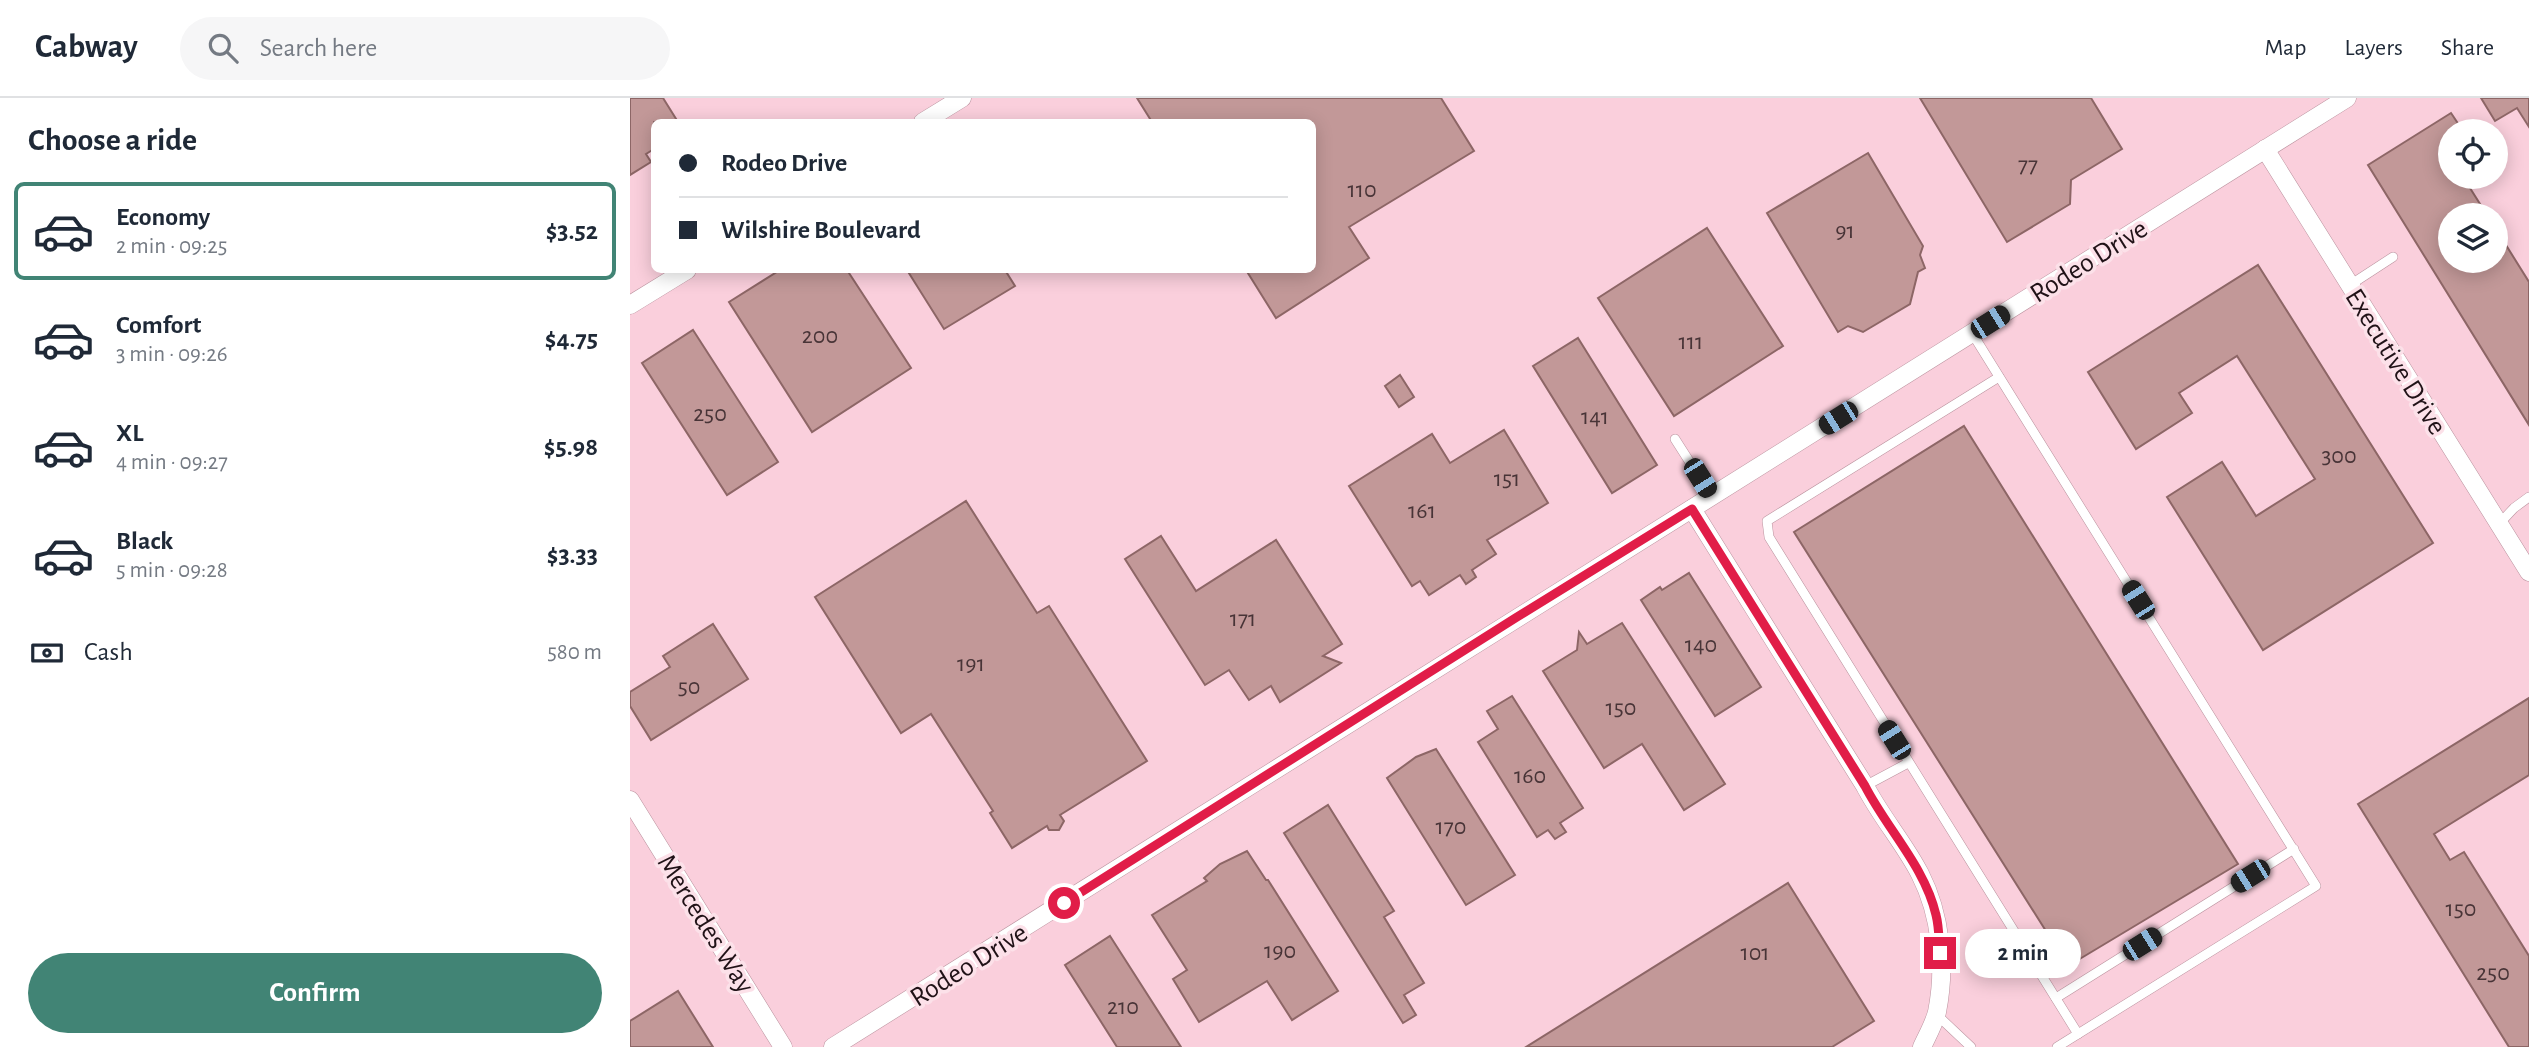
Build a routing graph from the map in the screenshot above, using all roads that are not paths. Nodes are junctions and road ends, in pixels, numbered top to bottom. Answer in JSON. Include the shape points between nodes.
{"nodes":[{"id":1,"x":962,"y":98,"type":"edge"},
{"id":2,"x":2347,"y":98,"type":"edge"},
{"id":3,"x":928,"y":119,"type":"edge"},
{"id":4,"x":2265,"y":149,"type":"junction"},
{"id":5,"x":2393,"y":257,"type":"dead end"},
{"id":6,"x":682,"y":273,"type":"edge"},
{"id":7,"x":2350,"y":285,"type":"junction"},
{"id":8,"x":630,"y":305,"type":"edge"},
{"id":9,"x":1972,"y":333,"type":"junction"},
{"id":10,"x":1999,"y":377,"type":"junction"},
{"id":11,"x":1675,"y":439,"type":"dead end"},
{"id":12,"x":1712,"y":497,"type":"junction"},
{"id":13,"x":2529,"y":497,"type":"edge"},
{"id":14,"x":1692,"y":509,"type":"junction"},
{"id":15,"x":2499,"y":524,"type":"junction"},
{"id":16,"x":2529,"y":572,"type":"edge"},
{"id":17,"x":1908,"y":763,"type":"junction"},
{"id":18,"x":1865,"y":786,"type":"junction"},
{"id":19,"x":630,"y":800,"type":"edge"},
{"id":20,"x":2294,"y":849,"type":"junction"},
{"id":21,"x":2056,"y":998,"type":"junction"},
{"id":22,"x":1936,"y":1014,"type":"junction"},
{"id":23,"x":2078,"y":1034,"type":"junction"},
{"id":24,"x":783,"y":1047,"type":"edge"},
{"id":25,"x":833,"y":1047,"type":"edge"},
{"id":26,"x":1922,"y":1047,"type":"edge"},
{"id":27,"x":1971,"y":1047,"type":"edge"},
{"id":28,"x":2057,"y":1047,"type":"edge"}],
"edges":[{"from":1,"to":3,"type":"street"},
{"from":2,"to":4,"type":"street","name":"Rodeo Drive"},
{"from":4,"to":7,"type":"street","name":"Executive Drive"},
{"from":4,"to":9,"type":"street","name":"Rodeo Drive"},
{"from":5,"to":7,"type":"lane"},
{"from":6,"to":8,"type":"street"},
{"from":7,"to":15,"type":"street","name":"Executive Drive"},
{"from":9,"to":10,"type":"lane"},
{"from":9,"to":12,"type":"street","name":"Rodeo Drive"},
{"from":10,"to":17,"type":"lane","via":[[1768,521],[1769,537]]},
{"from":10,"to":20,"type":"lane"},
{"from":11,"to":12,"type":"lane"},
{"from":12,"to":14,"type":"street","name":"Rodeo Drive"},
{"from":13,"to":15,"type":"lane"},
{"from":14,"to":18,"type":"street"},
{"from":14,"to":25,"type":"street","name":"Rodeo Drive"},
{"from":15,"to":16,"type":"street","name":"Executive Drive"},
{"from":17,"to":18,"type":"lane"},
{"from":17,"to":21,"type":"lane"},
{"from":18,"to":22,"type":"street","via":[[1920,874],[1936,915],[1942,971]]},
{"from":19,"to":24,"type":"street","name":"Mercedes Way"},
{"from":20,"to":21,"type":"lane"},
{"from":20,"to":23,"type":"lane","via":[[2316,886]]},
{"from":21,"to":23,"type":"lane"},
{"from":22,"to":26,"type":"street"},
{"from":22,"to":27,"type":"lane"},
{"from":23,"to":28,"type":"lane"}]}
